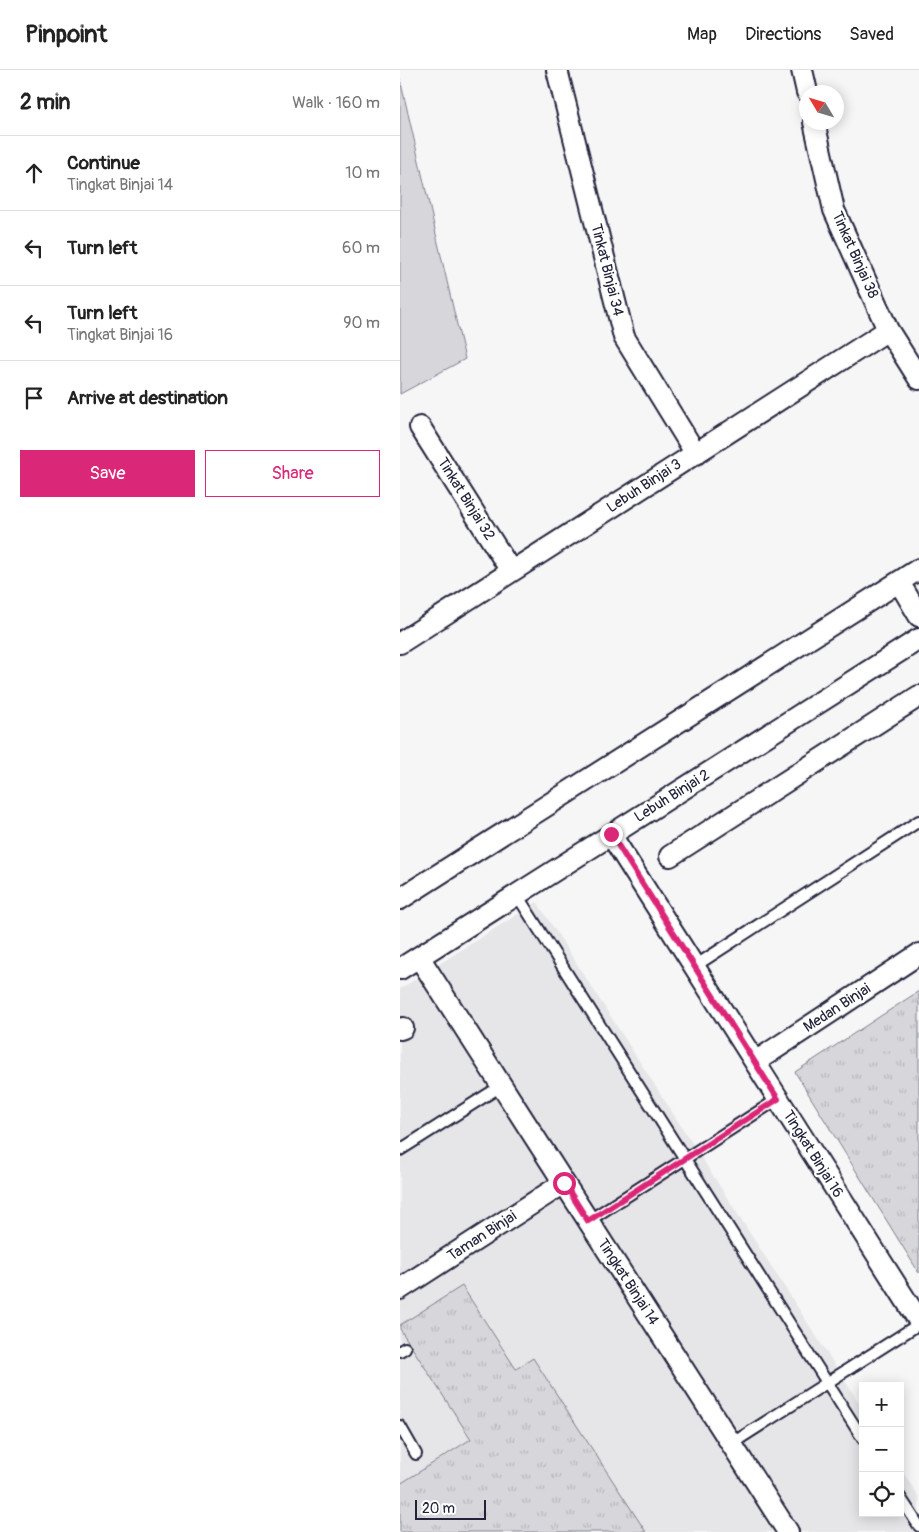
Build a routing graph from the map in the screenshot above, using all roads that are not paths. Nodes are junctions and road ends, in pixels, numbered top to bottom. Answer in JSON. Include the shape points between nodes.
{"nodes":[{"id":1,"x":557,"y":70,"type":"edge"},
{"id":2,"x":802,"y":70,"type":"edge"},
{"id":3,"x":805,"y":85,"type":"edge"},
{"id":4,"x":816,"y":130,"type":"edge"},
{"id":5,"x":888,"y":330,"type":"junction"},
{"id":6,"x":919,"y":379,"type":"edge"},
{"id":7,"x":420,"y":427,"type":"dead end"},
{"id":8,"x":696,"y":454,"type":"junction"},
{"id":9,"x":919,"y":569,"type":"edge"},
{"id":10,"x":511,"y":571,"type":"junction"},
{"id":11,"x":899,"y":582,"type":"junction"},
{"id":12,"x":919,"y":616,"type":"edge"},
{"id":13,"x":400,"y":643,"type":"edge"},
{"id":14,"x":917,"y":644,"type":"edge"},
{"id":15,"x":919,"y":696,"type":"edge"},
{"id":16,"x":919,"y":821,"type":"edge"},
{"id":17,"x":611,"y":834,"type":"junction"},
{"id":18,"x":670,"y":856,"type":"dead end"},
{"id":19,"x":517,"y":895,"type":"junction"},
{"id":20,"x":400,"y":899,"type":"edge"},
{"id":21,"x":919,"y":954,"type":"edge"},
{"id":22,"x":419,"y":957,"type":"junction"},
{"id":23,"x":695,"y":966,"type":"junction"},
{"id":24,"x":400,"y":969,"type":"edge"},
{"id":25,"x":755,"y":1062,"type":"junction"},
{"id":26,"x":501,"y":1086,"type":"junction"},
{"id":27,"x":778,"y":1099,"type":"junction"},
{"id":28,"x":400,"y":1150,"type":"edge"},
{"id":29,"x":684,"y":1160,"type":"junction"},
{"id":30,"x":564,"y":1183,"type":"junction"},
{"id":31,"x":588,"y":1221,"type":"junction"},
{"id":32,"x":400,"y":1289,"type":"edge"},
{"id":33,"x":919,"y":1323,"type":"edge"},
{"id":34,"x":826,"y":1383,"type":"junction"},
{"id":35,"x":400,"y":1426,"type":"edge"},
{"id":36,"x":859,"y":1433,"type":"edge"},
{"id":37,"x":731,"y":1444,"type":"junction"},
{"id":38,"x":416,"y":1454,"type":"dead end"},
{"id":39,"x":904,"y":1503,"type":"edge"},
{"id":40,"x":919,"y":1526,"type":"edge"},
{"id":41,"x":788,"y":1532,"type":"edge"}],
"edges":[{"from":1,"to":8,"type":"street","name":"Tinkat Binjai 34","via":[[624,337]]},
{"from":2,"to":3,"type":"street"},
{"from":4,"to":5,"type":"street","name":"Tinkat Binjai 38","via":[[834,210]]},
{"from":5,"to":6,"type":"street","name":"Tinkat Binjai 38"},
{"from":5,"to":8,"type":"street","name":"Lebuh Binjai 3"},
{"from":7,"to":10,"type":"street","name":"Tinkat Binjai 32"},
{"from":8,"to":10,"type":"street","name":"Lebuh Binjai 3"},
{"from":9,"to":11,"type":"street"},
{"from":10,"to":13,"type":"street","name":"Lebuh Binjai 3"},
{"from":11,"to":12,"type":"street"},
{"from":11,"to":20,"type":"street"},
{"from":14,"to":17,"type":"street","name":"Lebuh Binjai 2"},
{"from":15,"to":18,"type":"street"},
{"from":16,"to":23,"type":"lane"},
{"from":17,"to":19,"type":"street","name":"Lebuh Binjai 2"},
{"from":17,"to":23,"type":"street","name":"Tingkat Binjai 16"},
{"from":19,"to":22,"type":"street","name":"Lebuh Binjai 2"},
{"from":19,"to":29,"type":"lane"},
{"from":21,"to":25,"type":"street","name":"Medan Binjai"},
{"from":22,"to":24,"type":"street","name":"Lebuh Binjai 2"},
{"from":22,"to":26,"type":"street","name":"Tingkat Binjai 14"},
{"from":23,"to":25,"type":"street","name":"Tingkat Binjai 16"},
{"from":25,"to":27,"type":"street","name":"Tingkat Binjai 16"},
{"from":26,"to":28,"type":"lane"},
{"from":26,"to":30,"type":"street","name":"Tingkat Binjai 14"},
{"from":27,"to":29,"type":"lane"},
{"from":27,"to":33,"type":"street","name":"Tingkat Binjai 16"},
{"from":29,"to":31,"type":"lane"},
{"from":29,"to":34,"type":"lane"},
{"from":30,"to":31,"type":"street","name":"Tingkat Binjai 14"},
{"from":30,"to":32,"type":"street","name":"Taman Binjai"},
{"from":31,"to":37,"type":"street","name":"Tingkat Binjai 14"},
{"from":33,"to":34,"type":"lane"},
{"from":34,"to":36,"type":"lane"},
{"from":34,"to":37,"type":"lane"},
{"from":35,"to":38,"type":"lane"},
{"from":37,"to":41,"type":"street","name":"Tingkat Binjai 14"},
{"from":39,"to":40,"type":"lane"}]}
